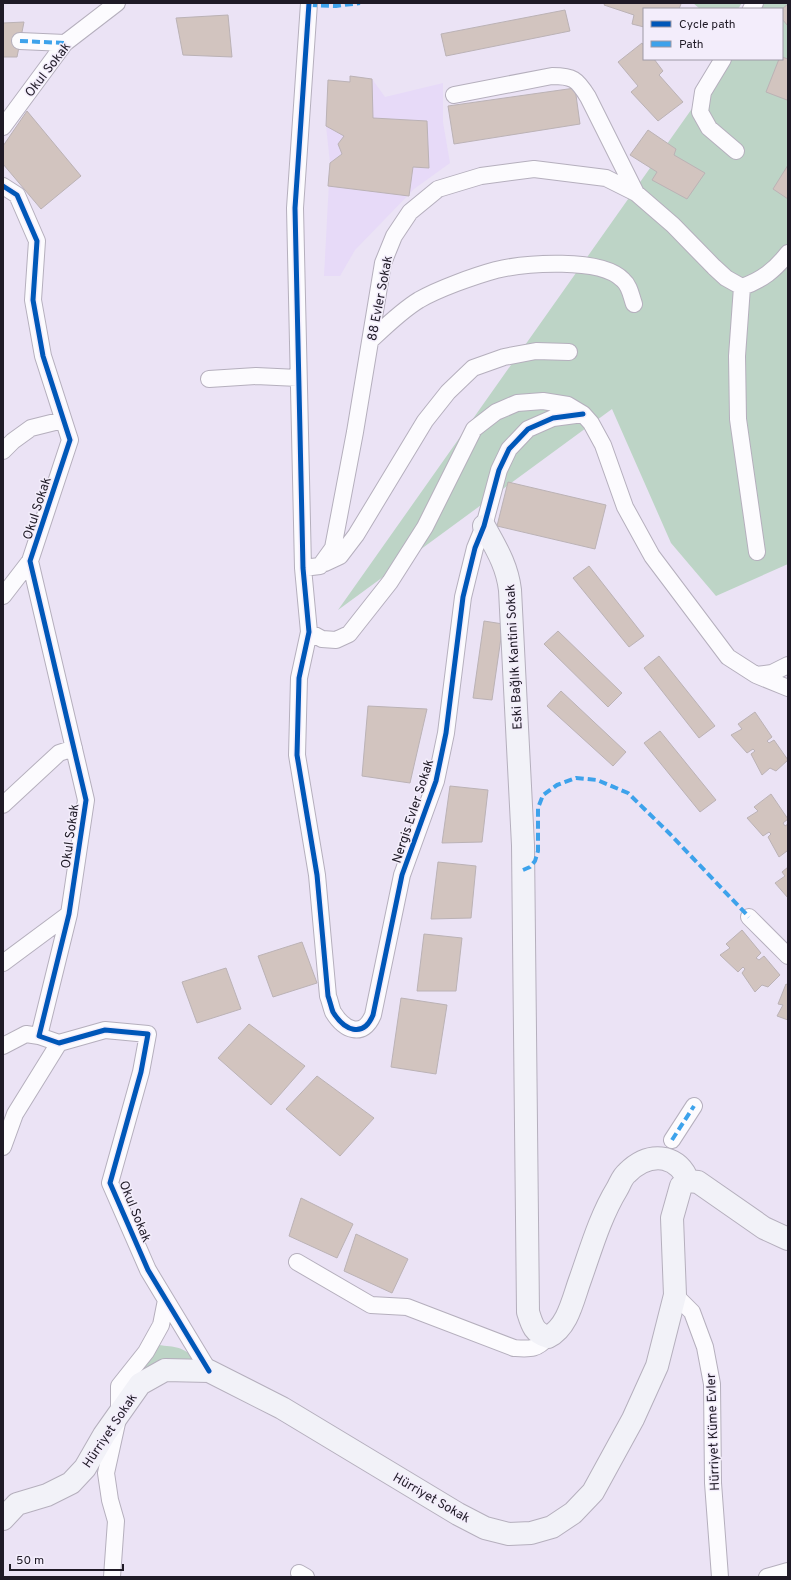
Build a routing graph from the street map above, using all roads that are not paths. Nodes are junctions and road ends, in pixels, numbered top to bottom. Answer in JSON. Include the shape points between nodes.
{"nodes":[{"id":1,"x":117,"y":3,"type":"edge"},
{"id":2,"x":310,"y":3,"type":"edge"},
{"id":3,"x":20,"y":41,"type":"dead end"},
{"id":4,"x":65,"y":43,"type":"junction"},
{"id":5,"x":722,"y":60,"type":"edge"},
{"id":6,"x":454,"y":95,"type":"dead end"},
{"id":7,"x":3,"y":127,"type":"edge"},
{"id":8,"x":736,"y":151,"type":"dead end"},
{"id":9,"x":3,"y":186,"type":"edge"},
{"id":10,"x":636,"y":193,"type":"junction"},
{"id":11,"x":788,"y":253,"type":"edge"},
{"id":12,"x":742,"y":287,"type":"junction"},
{"id":13,"x":634,"y":304,"type":"dead end"},
{"id":14,"x":370,"y":341,"type":"junction"},
{"id":15,"x":569,"y":352,"type":"dead end"},
{"id":16,"x":298,"y":378,"type":"junction"},
{"id":17,"x":209,"y":379,"type":"dead end"},
{"id":18,"x":583,"y":414,"type":"junction"},
{"id":19,"x":63,"y":420,"type":"junction"},
{"id":20,"x":3,"y":451,"type":"edge"},
{"id":21,"x":484,"y":526,"type":"junction"},
{"id":22,"x":757,"y":552,"type":"dead end"},
{"id":23,"x":30,"y":561,"type":"junction"},
{"id":24,"x":320,"y":566,"type":"junction"},
{"id":25,"x":303,"y":568,"type":"junction"},
{"id":26,"x":3,"y":596,"type":"edge"},
{"id":27,"x":309,"y":632,"type":"junction"},
{"id":28,"x":788,"y":664,"type":"edge"},
{"id":29,"x":756,"y":675,"type":"junction"},
{"id":30,"x":788,"y":688,"type":"edge"},
{"id":31,"x":74,"y":748,"type":"junction"},
{"id":32,"x":3,"y":805,"type":"edge"},
{"id":33,"x":69,"y":914,"type":"junction"},
{"id":34,"x":749,"y":917,"type":"dead end"},
{"id":35,"x":788,"y":956,"type":"edge"},
{"id":36,"x":3,"y":963,"type":"edge"},
{"id":37,"x":40,"y":1036,"type":"junction"},
{"id":38,"x":59,"y":1043,"type":"junction"},
{"id":39,"x":3,"y":1046,"type":"edge"},
{"id":40,"x":694,"y":1106,"type":"dead end"},
{"id":41,"x":672,"y":1140,"type":"dead end"},
{"id":42,"x":3,"y":1146,"type":"edge"},
{"id":43,"x":693,"y":1182,"type":"junction"},
{"id":44,"x":788,"y":1239,"type":"edge"},
{"id":45,"x":297,"y":1262,"type":"dead end"},
{"id":46,"x":675,"y":1295,"type":"junction"},
{"id":47,"x":166,"y":1300,"type":"junction"},
{"id":48,"x":548,"y":1337,"type":"junction"},
{"id":49,"x":209,"y":1371,"type":"junction"},
{"id":50,"x":119,"y":1414,"type":"junction"},
{"id":51,"x":3,"y":1519,"type":"edge"},
{"id":52,"x":788,"y":1571,"type":"edge"},
{"id":53,"x":112,"y":1577,"type":"edge"},
{"id":54,"x":720,"y":1577,"type":"edge"},
{"id":55,"x":767,"y":1577,"type":"edge"}],
"edges":[{"from":1,"to":4,"type":"street","name":"Okul Sokak"},
{"from":2,"to":16,"type":"street","via":[[296,208]]},
{"from":3,"to":4,"type":"street"},
{"from":4,"to":7,"type":"street","name":"Okul Sokak"},
{"from":5,"to":8,"type":"street","via":[[703,92],[700,112],[709,128]]},
{"from":6,"to":10,"type":"street","via":[[552,76],[567,76],[578,82],[588,97]]},
{"from":9,"to":19,"type":"street","name":"Okul Sokak","via":[[17,195],[37,241],[32,300],[43,356]]},
{"from":10,"to":12,"type":"street","name":"88 Evler Sokak","via":[[673,225],[720,272]]},
{"from":10,"to":14,"type":"street","name":"88 Evler Sokak","via":[[606,178],[534,169],[482,176],[438,189],[410,212],[394,236],[384,262]]},
{"from":11,"to":12,"type":"street","via":[[779,265],[757,282]]},
{"from":12,"to":22,"type":"street","via":[[737,356],[738,419]]},
{"from":13,"to":14,"type":"street","via":[[623,279],[606,269],[584,264],[538,265],[496,270],[457,283],[420,300],[394,318]]},
{"from":14,"to":24,"type":"street","name":"88 Evler Sokak","via":[[333,548]]},
{"from":15,"to":24,"type":"street","via":[[536,350],[504,357],[473,368],[448,392],[425,421],[356,535],[340,556]]},
{"from":16,"to":17,"type":"street","via":[[256,376]]},
{"from":16,"to":25,"type":"street"},
{"from":18,"to":21,"type":"street","via":[[553,418],[528,429],[509,449],[499,470]]},
{"from":18,"to":27,"type":"street","via":[[568,405],[543,401],[516,403],[496,412],[474,429],[425,527],[390,582],[349,634],[336,640],[322,640]]},
{"from":18,"to":29,"type":"street","via":[[604,445],[626,507],[652,556],[728,657]]},
{"from":19,"to":20,"type":"street","via":[[31,428]]},
{"from":19,"to":23,"type":"street","name":"Okul Sokak","via":[[70,440]]},
{"from":21,"to":27,"type":"street","name":"Nergis Evler Sokak","via":[[475,548],[463,597],[446,733],[436,781],[402,875],[373,1015],[363,1029],[353,1029],[342,1023],[333,1011],[328,996],[317,874],[297,754],[299,678]]},
{"from":21,"to":48,"type":"street","name":"Eski Bağlık Kantini Sokak","via":[[503,559],[508,575],[523,870],[528,1312],[533,1328],[540,1335]]},
{"from":23,"to":26,"type":"street"},
{"from":23,"to":31,"type":"street","name":"Okul Sokak"},
{"from":24,"to":25,"type":"street"},
{"from":25,"to":27,"type":"street"},
{"from":28,"to":29,"type":"street","via":[[785,668],[772,673]]},
{"from":29,"to":30,"type":"street"},
{"from":31,"to":32,"type":"street","via":[[59,753]]},
{"from":31,"to":33,"type":"street","name":"Okul Sokak","via":[[86,800]]},
{"from":33,"to":36,"type":"street"},
{"from":33,"to":37,"type":"street","name":"Okul Sokak"},
{"from":34,"to":35,"type":"street"},
{"from":37,"to":38,"type":"street"},
{"from":37,"to":39,"type":"street","via":[[26,1034]]},
{"from":38,"to":42,"type":"street","via":[[15,1114]]},
{"from":38,"to":47,"type":"street","name":"Okul Sokak","via":[[105,1030],[148,1034],[141,1072],[110,1183],[148,1270]]},
{"from":40,"to":41,"type":"street"},
{"from":43,"to":44,"type":"street","via":[[764,1228]]},
{"from":43,"to":46,"type":"street","name":"Hürriyet Sokak","via":[[681,1186],[672,1218]]},
{"from":43,"to":48,"type":"street","via":[[673,1161],[662,1158],[639,1163],[625,1174],[602,1221],[571,1307],[556,1333]]},
{"from":45,"to":48,"type":"street","via":[[371,1306],[407,1308],[514,1348],[529,1349],[542,1345]]},
{"from":46,"to":49,"type":"street","name":"Hürriyet Sokak","via":[[657,1366],[633,1419],[593,1492],[573,1513],[552,1527],[531,1534],[510,1534],[485,1528],[282,1408]]},
{"from":46,"to":54,"type":"street","name":"Hürriyet Küme Evler","via":[[692,1312],[705,1347],[712,1384],[713,1483]]},
{"from":47,"to":49,"type":"street","name":"Okul Sokak"},
{"from":47,"to":50,"type":"street","via":[[161,1325],[146,1352],[119,1386]]},
{"from":49,"to":50,"type":"street","name":"Hürriyet Sokak","via":[[165,1370],[140,1384]]},
{"from":50,"to":51,"type":"street","name":"Hürriyet Sokak","via":[[86,1468],[71,1483],[47,1495],[17,1504]]},
{"from":50,"to":53,"type":"street","via":[[106,1473],[116,1521]]},
{"from":52,"to":55,"type":"street"}]}
